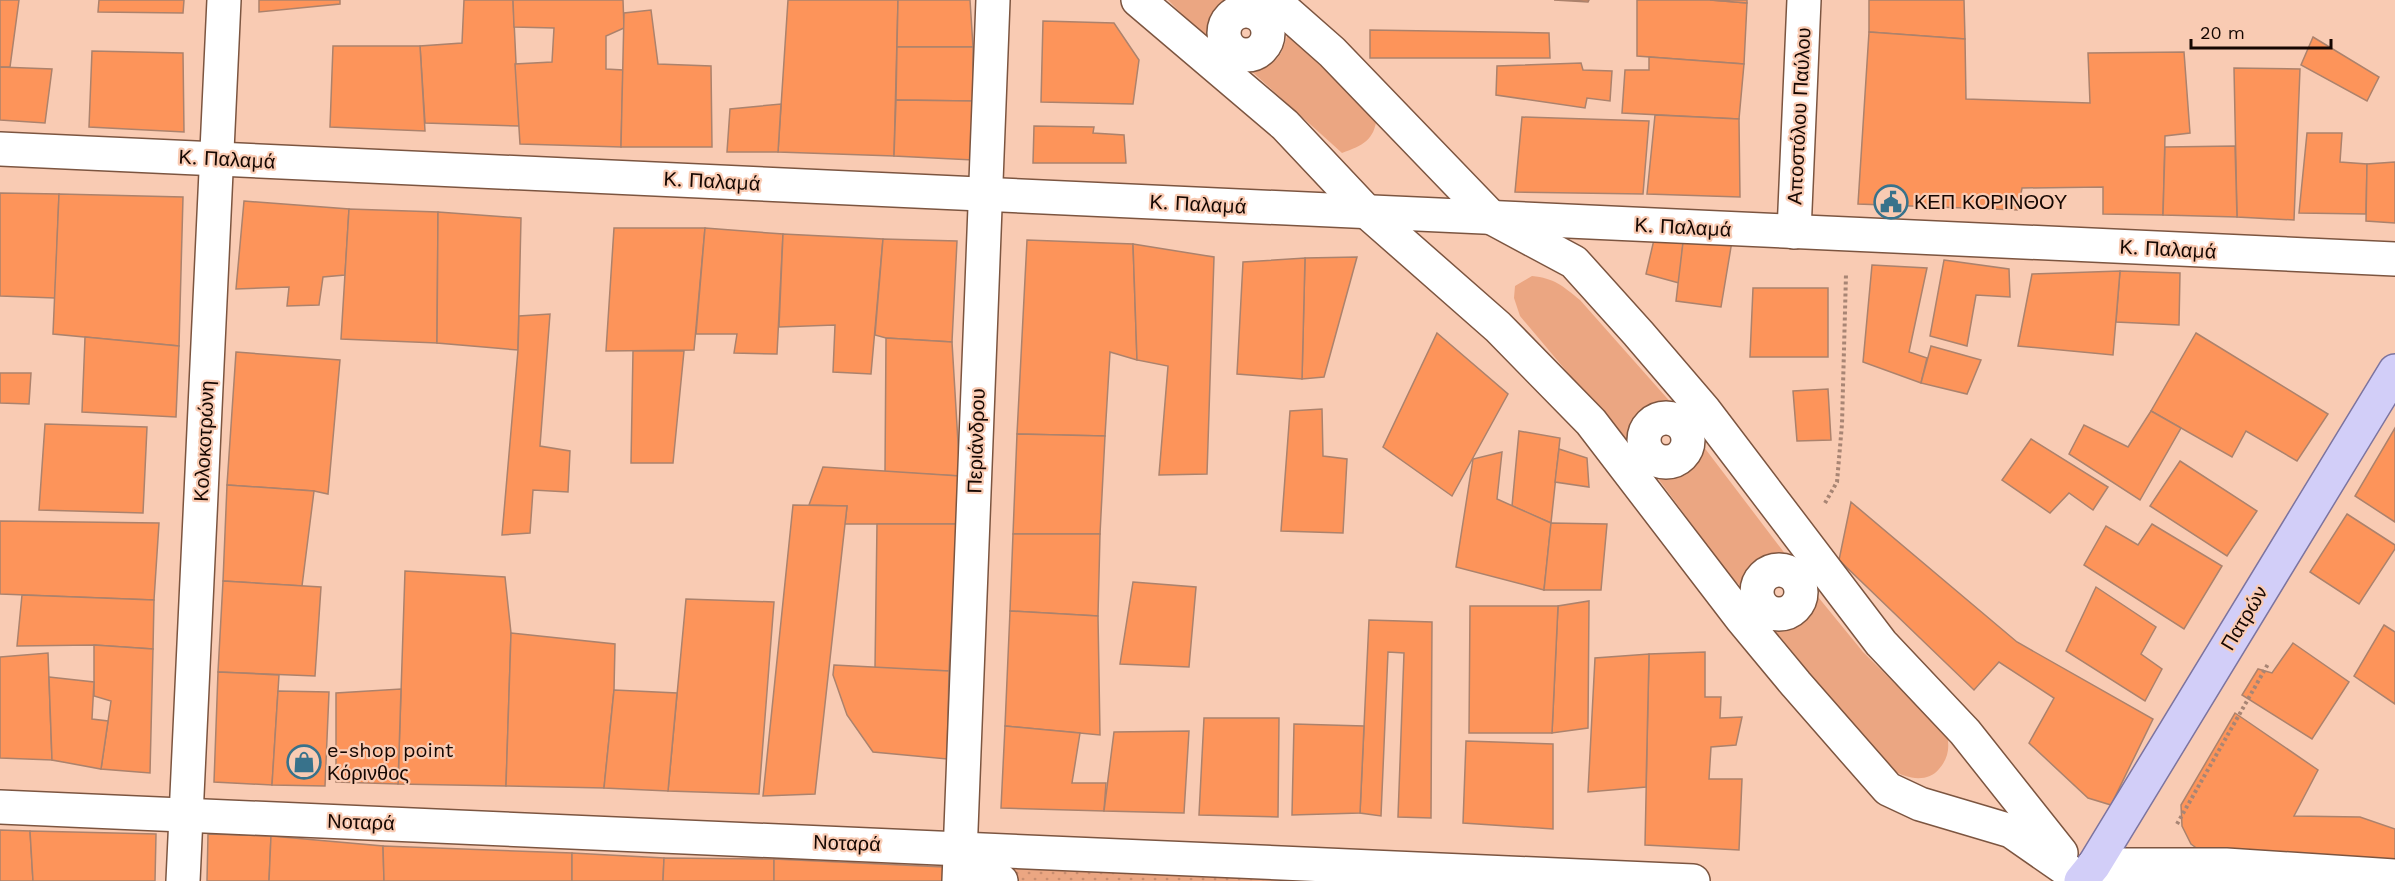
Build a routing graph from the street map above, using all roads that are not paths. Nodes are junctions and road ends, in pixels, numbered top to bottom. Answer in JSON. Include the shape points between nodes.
{"nodes":[{"id":1,"x":224,"y":0,"type":"edge"},
{"id":2,"x":993,"y":0,"type":"edge"},
{"id":3,"x":1138,"y":0,"type":"edge"},
{"id":4,"x":1804,"y":0,"type":"edge"},
{"id":5,"x":1269,"y":6,"type":"edge"},
{"id":6,"x":1220,"y":54,"type":"junction"},
{"id":7,"x":0,"y":148,"type":"edge"},
{"id":8,"x":217,"y":159,"type":"junction"},
{"id":9,"x":985,"y":194,"type":"junction"},
{"id":10,"x":1366,"y":211,"type":"junction"},
{"id":11,"x":1492,"y":218,"type":"junction"},
{"id":12,"x":1794,"y":232,"type":"junction"},
{"id":13,"x":2395,"y":259,"type":"edge"},
{"id":14,"x":2395,"y":370,"type":"edge"},
{"id":15,"x":1694,"y":419,"type":"junction"},
{"id":16,"x":1638,"y":461,"type":"junction"},
{"id":17,"x":1809,"y":573,"type":"junction"},
{"id":18,"x":1752,"y":612,"type":"junction"},
{"id":19,"x":0,"y":807,"type":"edge"},
{"id":20,"x":187,"y":815,"type":"junction"},
{"id":21,"x":960,"y":848,"type":"junction"},
{"id":22,"x":2395,"y":876,"type":"edge"},
{"id":23,"x":2084,"y":878,"type":"edge"},
{"id":24,"x":183,"y":881,"type":"edge"},
{"id":25,"x":959,"y":881,"type":"edge"},
{"id":26,"x":1001,"y":881,"type":"edge"},
{"id":27,"x":1693,"y":881,"type":"edge"}],
"edges":[{"from":1,"to":8,"type":"street","name":"Κολοκοτρώνη"},
{"from":2,"to":9,"type":"street","name":"Περιάνδρου"},
{"from":3,"to":6,"type":"street"},
{"from":4,"to":12,"type":"street","name":"Αποστόλου Παύλου"},
{"from":5,"to":6,"type":"street","via":[[1233,15],[1223,33]]},
{"from":5,"to":11,"type":"street","via":[[1332,52]]},
{"from":6,"to":10,"type":"street"},
{"from":7,"to":8,"type":"street","name":"Κ. Παλαμά"},
{"from":8,"to":9,"type":"street","name":"Κ. Παλαμά"},
{"from":8,"to":20,"type":"street","name":"Κολοκοτρώνη"},
{"from":9,"to":10,"type":"street","name":"Κ. Παλαμά"},
{"from":9,"to":21,"type":"street","name":"Περιάνδρου"},
{"from":10,"to":11,"type":"street","name":"Κ. Παλαμά"},
{"from":10,"to":16,"type":"street","via":[[1498,327],[1591,422]]},
{"from":11,"to":12,"type":"street","name":"Κ. Παλαμά"},
{"from":11,"to":15,"type":"street","via":[[1574,262]]},
{"from":12,"to":13,"type":"street","name":"Κ. Παλαμά"},
{"from":14,"to":23,"type":"main road","name":"Πατρών"},
{"from":15,"to":16,"type":"street","via":[[1653,422],[1644,434],[1645,447]]},
{"from":15,"to":17,"type":"street","via":[[1797,533]]},
{"from":16,"to":18,"type":"street"},
{"from":17,"to":18,"type":"street","via":[[1793,576],[1780,570],[1766,574],[1758,585]]},
{"from":17,"to":23,"type":"street","via":[[1965,732]]},
{"from":18,"to":23,"type":"street","via":[[1796,684],[1888,789],[1920,804],[2011,831]]},
{"from":19,"to":20,"type":"street","name":"Νοταρά"},
{"from":20,"to":21,"type":"street","name":"Νοταρά"},
{"from":20,"to":24,"type":"street","name":"Κολοκοτρώνη"},
{"from":21,"to":25,"type":"street","name":"Περιάνδρου"},
{"from":21,"to":26,"type":"street"},
{"from":21,"to":27,"type":"street","name":"Νοταρά"},
{"from":22,"to":23,"type":"street","via":[[2226,865]]}]}
